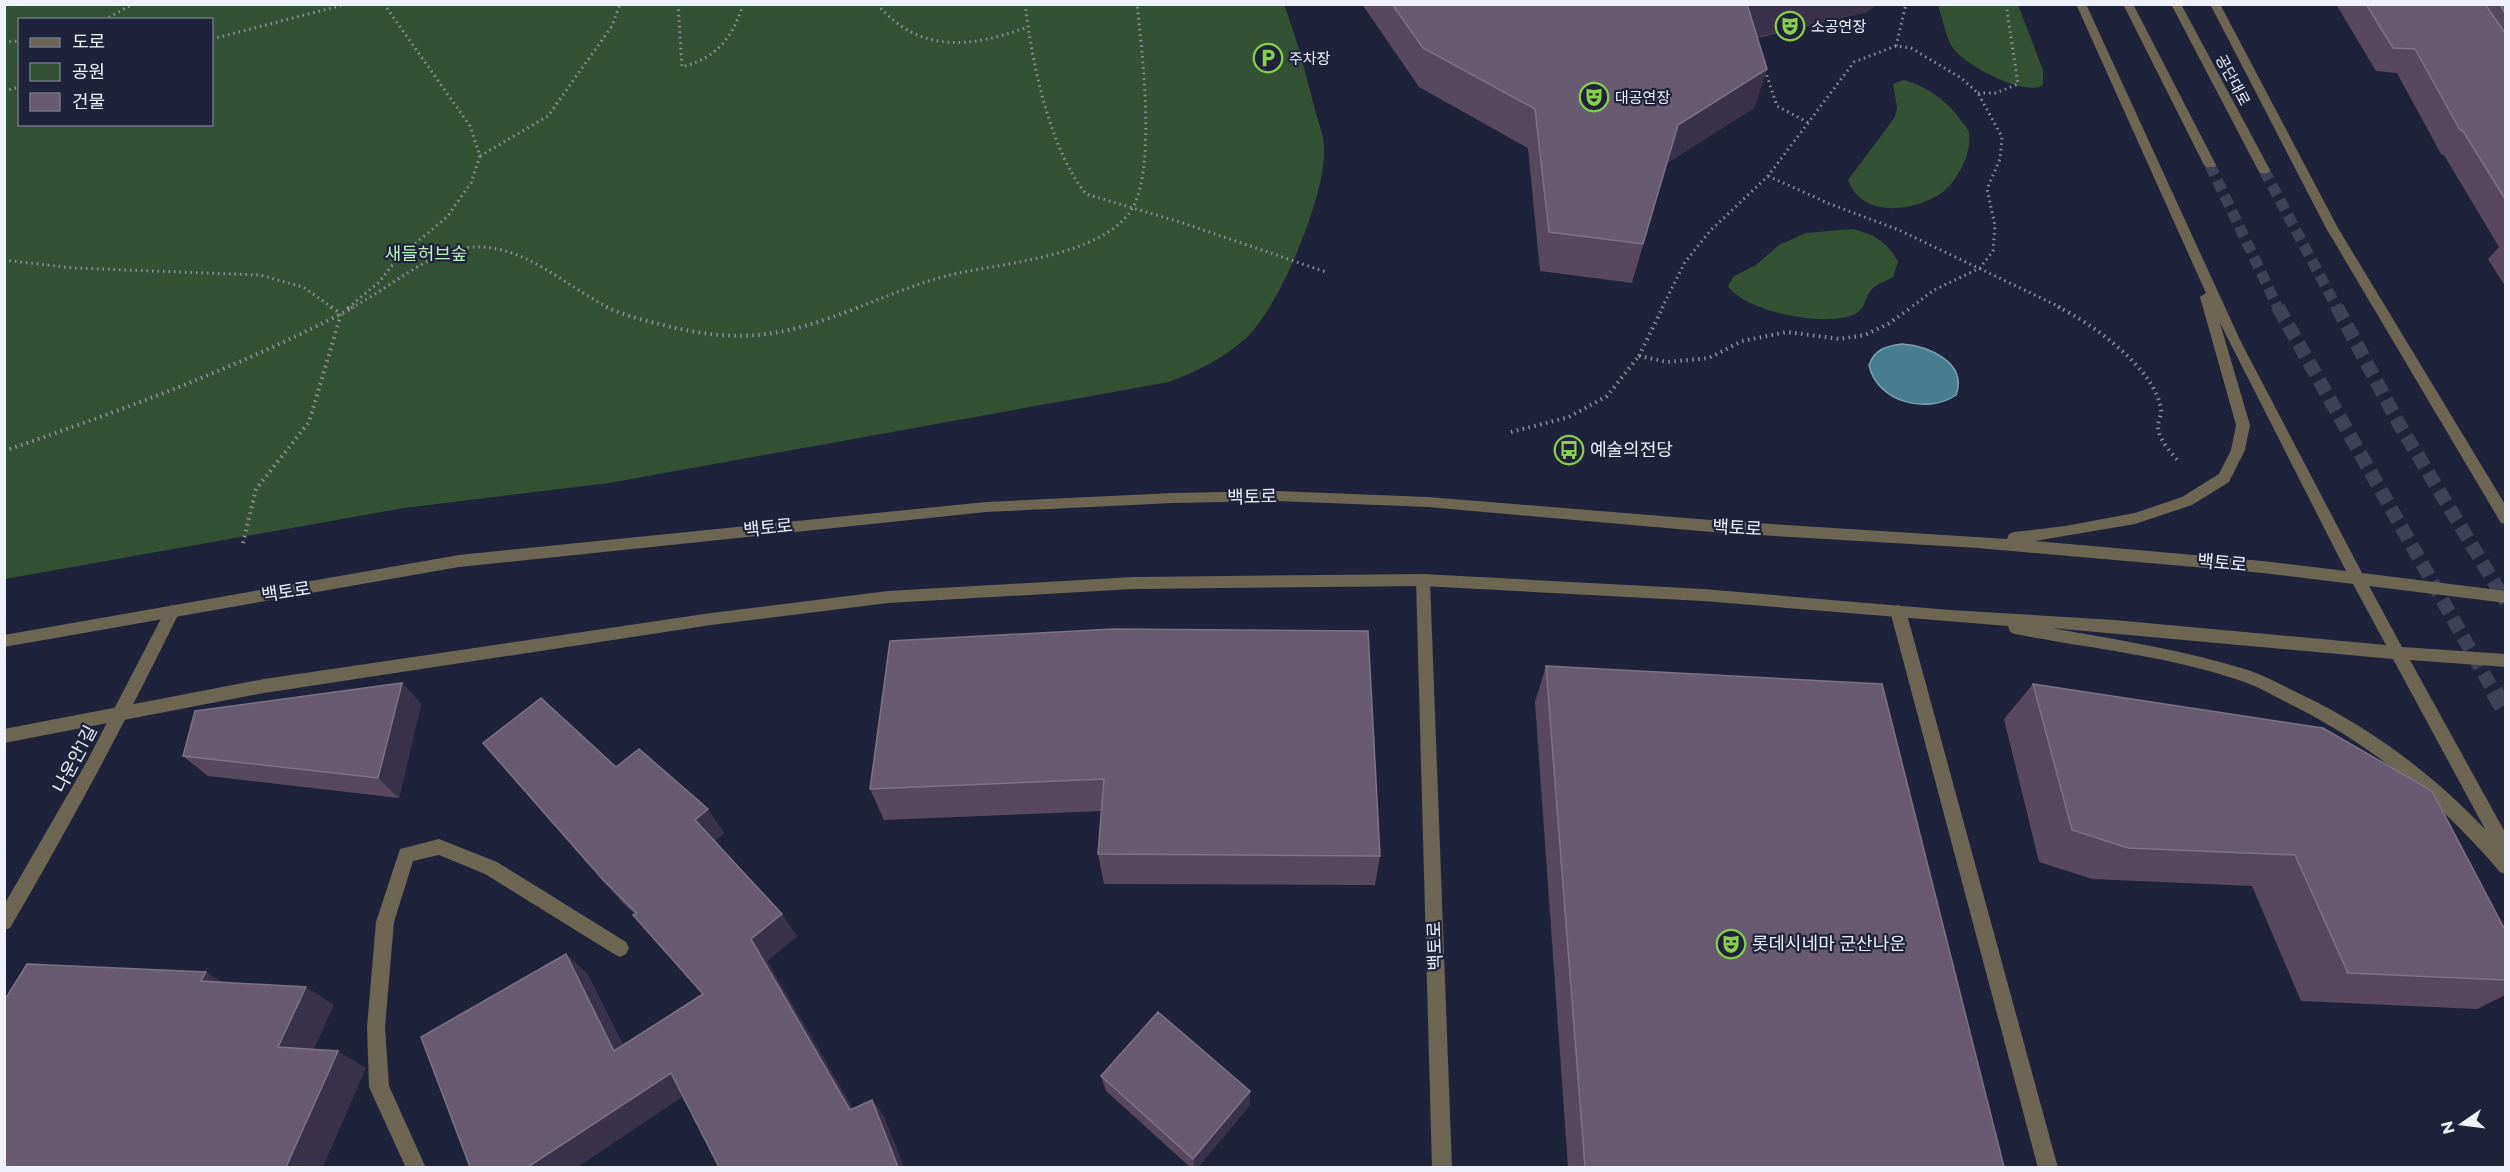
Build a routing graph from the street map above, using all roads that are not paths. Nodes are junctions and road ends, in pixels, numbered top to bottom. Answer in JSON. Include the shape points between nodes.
{"nodes":[{"id":1,"x":2081,"y":4,"type":"edge"},
{"id":2,"x":2128,"y":4,"type":"edge"},
{"id":3,"x":2176,"y":4,"type":"edge"},
{"id":4,"x":2215,"y":4,"type":"edge"},
{"id":5,"x":2210,"y":165,"type":"tunnel mouth"},
{"id":6,"x":2264,"y":170,"type":"tunnel mouth"},
{"id":7,"x":2190,"y":245,"type":"junction"},
{"id":8,"x":2505,"y":519,"type":"edge"},
{"id":9,"x":1978,"y":542,"type":"junction"},
{"id":10,"x":2357,"y":578,"type":"junction"},
{"id":11,"x":1424,"y":580,"type":"junction"},
{"id":12,"x":2505,"y":597,"type":"edge"},
{"id":13,"x":172,"y":611,"type":"junction"},
{"id":14,"x":1898,"y":611,"type":"junction"},
{"id":15,"x":1950,"y":616,"type":"junction"},
{"id":16,"x":4,"y":641,"type":"edge"},
{"id":17,"x":2397,"y":653,"type":"junction"},
{"id":18,"x":2505,"y":661,"type":"edge"},
{"id":19,"x":122,"y":714,"type":"junction"},
{"id":20,"x":4,"y":736,"type":"edge"},
{"id":21,"x":2505,"y":852,"type":"edge"},
{"id":22,"x":2505,"y":866,"type":"edge"},
{"id":23,"x":4,"y":921,"type":"edge"},
{"id":24,"x":620,"y":948,"type":"dead end"},
{"id":25,"x":416,"y":1167,"type":"edge"},
{"id":26,"x":1442,"y":1167,"type":"edge"},
{"id":27,"x":2048,"y":1167,"type":"edge"}],
"edges":[{"from":1,"to":7,"type":"street"},
{"from":2,"to":5,"type":"street"},
{"from":3,"to":6,"type":"street","name":"공단대로"},
{"from":4,"to":8,"type":"street","via":[[2332,228]]},
{"from":7,"to":9,"type":"street","via":[[2243,425],[2238,450],[2224,478],[2187,501],[2135,518],[2065,532]]},
{"from":7,"to":10,"type":"street","via":[[2235,342]]},
{"from":9,"to":10,"type":"street","name":"백토로"},
{"from":9,"to":13,"type":"street","name":"백토로","via":[[1723,527],[1428,502],[1277,496],[1173,498],[987,507],[482,558]]},
{"from":10,"to":12,"type":"street","name":"백토로"},
{"from":10,"to":17,"type":"street"},
{"from":11,"to":14,"type":"street","via":[[1703,595]]},
{"from":11,"to":19,"type":"street","via":[[1133,583],[888,597],[711,618],[288,683]]},
{"from":11,"to":26,"type":"street","name":"백토로"},
{"from":13,"to":16,"type":"street","name":"백토로"},
{"from":13,"to":19,"type":"street","name":"나운안1길"},
{"from":14,"to":15,"type":"street"},
{"from":14,"to":27,"type":"street"},
{"from":15,"to":17,"type":"street","via":[[2114,626]]},
{"from":15,"to":22,"type":"street","via":[[2161,655],[2259,682],[2344,724],[2423,778],[2472,824]]},
{"from":17,"to":18,"type":"street"},
{"from":17,"to":21,"type":"street"},
{"from":19,"to":20,"type":"street"},
{"from":19,"to":23,"type":"street","name":"나운안1길","via":[[58,833]]},
{"from":24,"to":25,"type":"street","via":[[492,868],[439,847],[406,855],[385,922],[376,1027],[379,1087]]}]}
